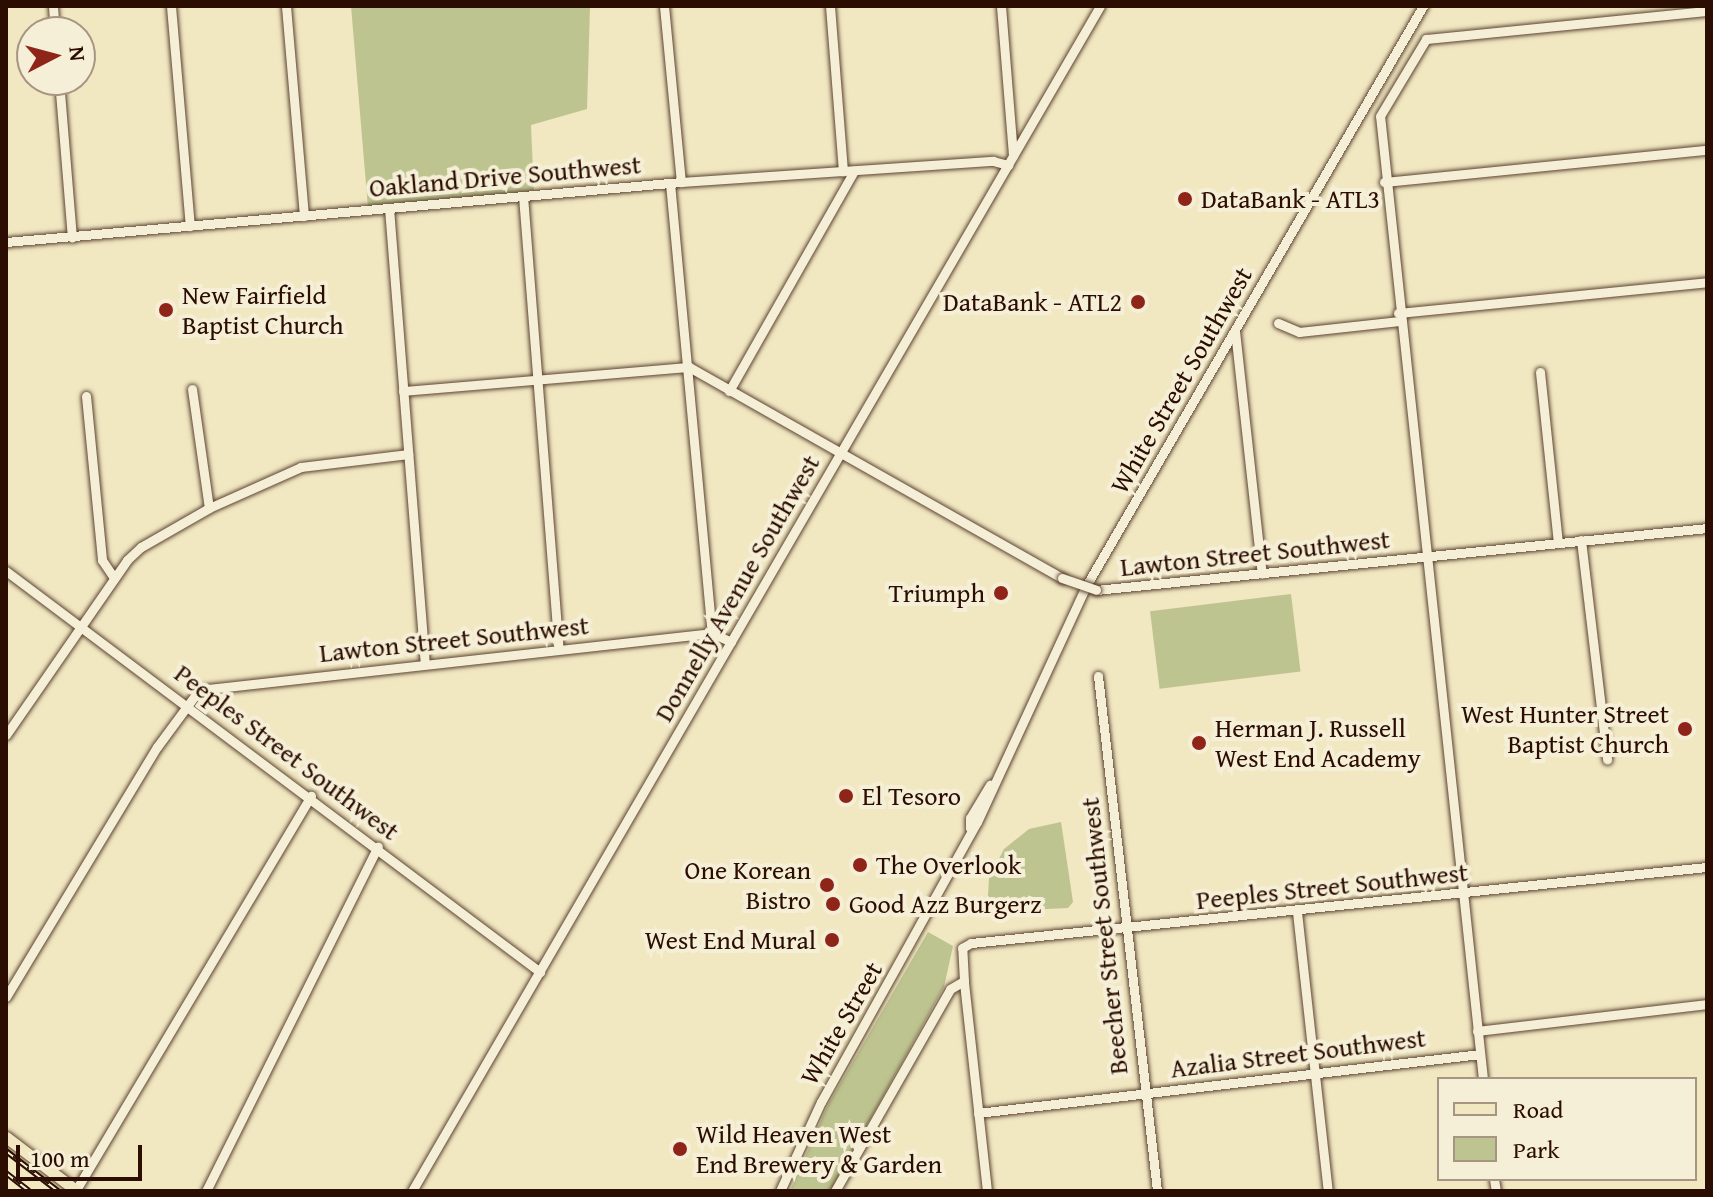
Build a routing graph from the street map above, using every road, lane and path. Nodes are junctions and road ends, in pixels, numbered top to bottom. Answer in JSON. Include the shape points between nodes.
{"nodes":[{"id":1,"x":171,"y":6,"type":"edge"},
{"id":2,"x":286,"y":6,"type":"edge"},
{"id":3,"x":664,"y":6,"type":"edge"},
{"id":4,"x":830,"y":6,"type":"edge"},
{"id":5,"x":1001,"y":6,"type":"edge"},
{"id":6,"x":1100,"y":6,"type":"edge"},
{"id":7,"x":1423,"y":6,"type":"edge"},
{"id":8,"x":1707,"y":11,"type":"edge"},
{"id":9,"x":60,"y":96,"type":"edge"},
{"id":10,"x":1707,"y":150,"type":"edge"},
{"id":11,"x":1010,"y":161,"type":"junction"},
{"id":12,"x":843,"y":171,"type":"junction"},
{"id":13,"x":854,"y":171,"type":"junction"},
{"id":14,"x":1384,"y":182,"type":"junction"},
{"id":15,"x":676,"y":183,"type":"junction"},
{"id":16,"x":523,"y":196,"type":"junction"},
{"id":17,"x":389,"y":208,"type":"junction"},
{"id":18,"x":304,"y":216,"type":"junction"},
{"id":19,"x":190,"y":226,"type":"junction"},
{"id":20,"x":72,"y":237,"type":"junction"},
{"id":21,"x":6,"y":242,"type":"edge"},
{"id":22,"x":1707,"y":282,"type":"edge"},
{"id":23,"x":1398,"y":317,"type":"junction"},
{"id":24,"x":1278,"y":323,"type":"dead end"},
{"id":25,"x":1235,"y":331,"type":"junction"},
{"id":26,"x":689,"y":367,"type":"junction"},
{"id":27,"x":1540,"y":372,"type":"dead end"},
{"id":28,"x":538,"y":379,"type":"junction"},
{"id":29,"x":192,"y":389,"type":"dead end"},
{"id":30,"x":403,"y":391,"type":"junction"},
{"id":31,"x":729,"y":391,"type":"junction"},
{"id":32,"x":86,"y":396,"type":"dead end"},
{"id":33,"x":840,"y":453,"type":"junction"},
{"id":34,"x":408,"y":454,"type":"junction"},
{"id":35,"x":209,"y":508,"type":"junction"},
{"id":36,"x":1707,"y":528,"type":"edge"},
{"id":37,"x":1581,"y":540,"type":"junction"},
{"id":38,"x":1558,"y":542,"type":"junction"},
{"id":39,"x":1425,"y":556,"type":"junction"},
{"id":40,"x":6,"y":571,"type":"edge"},
{"id":41,"x":1262,"y":574,"type":"junction"},
{"id":42,"x":114,"y":578,"type":"junction"},
{"id":43,"x":82,"y":627,"type":"junction"},
{"id":44,"x":712,"y":633,"type":"junction"},
{"id":45,"x":731,"y":642,"type":"junction"},
{"id":46,"x":559,"y":649,"type":"junction"},
{"id":47,"x":425,"y":663,"type":"junction"},
{"id":48,"x":1098,"y":676,"type":"dead end"},
{"id":49,"x":186,"y":704,"type":"junction"},
{"id":50,"x":6,"y":735,"type":"edge"},
{"id":51,"x":1607,"y":759,"type":"dead end"},
{"id":52,"x":311,"y":796,"type":"junction"},
{"id":53,"x":378,"y":846,"type":"junction"},
{"id":54,"x":1707,"y":867,"type":"edge"},
{"id":55,"x":946,"y":881,"type":"joint"},
{"id":56,"x":1462,"y":895,"type":"junction"},
{"id":57,"x":1297,"y":912,"type":"junction"},
{"id":58,"x":1124,"y":929,"type":"junction"},
{"id":59,"x":540,"y":972,"type":"junction"},
{"id":60,"x":964,"y":981,"type":"junction"},
{"id":61,"x":6,"y":997,"type":"edge"},
{"id":62,"x":1707,"y":1004,"type":"edge"},
{"id":63,"x":1477,"y":1031,"type":"junction"},
{"id":64,"x":1480,"y":1054,"type":"junction"},
{"id":65,"x":1315,"y":1073,"type":"junction"},
{"id":66,"x":1483,"y":1077,"type":"edge"},
{"id":67,"x":1144,"y":1093,"type":"junction"},
{"id":68,"x":978,"y":1113,"type":"junction"},
{"id":69,"x":6,"y":1137,"type":"edge"},
{"id":70,"x":76,"y":1190,"type":"edge"},
{"id":71,"x":206,"y":1191,"type":"edge"},
{"id":72,"x":412,"y":1191,"type":"edge"},
{"id":73,"x":780,"y":1191,"type":"edge"},
{"id":74,"x":835,"y":1191,"type":"edge"},
{"id":75,"x":987,"y":1191,"type":"edge"},
{"id":76,"x":1157,"y":1191,"type":"edge"},
{"id":77,"x":1328,"y":1191,"type":"edge"}],
"edges":[{"from":1,"to":19,"type":"street"},
{"from":2,"to":18,"type":"street"},
{"from":3,"to":15,"type":"street"},
{"from":4,"to":12,"type":"street"},
{"from":5,"to":11,"type":"street"},
{"from":6,"to":11,"type":"street","name":"Donnelly Avenue Southwest"},
{"from":7,"to":25,"type":"street","name":"White Street Southwest"},
{"from":8,"to":14,"type":"street","via":[[1426,39],[1380,116]]},
{"from":9,"to":20,"type":"street"},
{"from":10,"to":14,"type":"street"},
{"from":11,"to":13,"type":"street","name":"Oakland Drive Southwest"},
{"from":11,"to":33,"type":"street","name":"Donnelly Avenue Southwest"},
{"from":12,"to":13,"type":"street","name":"Oakland Drive Southwest"},
{"from":12,"to":15,"type":"street","name":"Oakland Drive Southwest"},
{"from":13,"to":31,"type":"street"},
{"from":14,"to":23,"type":"street"},
{"from":15,"to":16,"type":"street","name":"Oakland Drive Southwest"},
{"from":15,"to":26,"type":"street"},
{"from":16,"to":17,"type":"street","name":"Oakland Drive Southwest"},
{"from":16,"to":28,"type":"street"},
{"from":17,"to":18,"type":"street","name":"Oakland Drive Southwest"},
{"from":17,"to":30,"type":"street"},
{"from":18,"to":19,"type":"street","name":"Oakland Drive Southwest"},
{"from":19,"to":20,"type":"street","name":"Oakland Drive Southwest"},
{"from":20,"to":21,"type":"street","name":"Oakland Drive Southwest"},
{"from":22,"to":23,"type":"street"},
{"from":23,"to":24,"type":"street","via":[[1299,332]]},
{"from":23,"to":39,"type":"street"},
{"from":25,"to":41,"type":"street"},
{"from":25,"to":55,"type":"street","name":"White Street Southwest","via":[[1086,586],[992,783],[981,793]]},
{"from":26,"to":28,"type":"street"},
{"from":26,"to":31,"type":"street","name":"Lawton Street Southwest"},
{"from":26,"to":44,"type":"street"},
{"from":27,"to":38,"type":"street"},
{"from":28,"to":30,"type":"street"},
{"from":28,"to":46,"type":"street"},
{"from":29,"to":35,"type":"street"},
{"from":30,"to":34,"type":"street"},
{"from":31,"to":33,"type":"street","name":"Lawton Street Southwest"},
{"from":32,"to":42,"type":"street","via":[[102,560]]},
{"from":33,"to":41,"type":"street","name":"Lawton Street Southwest","bridge":true,"via":[[1062,578],[1096,590]]},
{"from":33,"to":45,"type":"street","name":"Donnelly Avenue Southwest"},
{"from":34,"to":35,"type":"street","via":[[301,467]]},
{"from":34,"to":47,"type":"street"},
{"from":35,"to":42,"type":"street","via":[[141,547]]},
{"from":36,"to":37,"type":"street","name":"Lawton Street Southwest"},
{"from":37,"to":38,"type":"street","name":"Lawton Street Southwest"},
{"from":37,"to":51,"type":"street"},
{"from":38,"to":39,"type":"street","name":"Lawton Street Southwest"},
{"from":39,"to":41,"type":"street","name":"Lawton Street Southwest"},
{"from":39,"to":56,"type":"street"},
{"from":40,"to":43,"type":"street","name":"Peeples Street Southwest"},
{"from":42,"to":43,"type":"street"},
{"from":43,"to":49,"type":"street","name":"Peeples Street Southwest"},
{"from":43,"to":50,"type":"street"},
{"from":44,"to":45,"type":"street"},
{"from":44,"to":46,"type":"street","name":"Lawton Street Southwest"},
{"from":45,"to":59,"type":"street","name":"Donnelly Avenue Southwest"},
{"from":46,"to":47,"type":"street","name":"Lawton Street Southwest"},
{"from":47,"to":49,"type":"street","name":"Lawton Street Southwest","via":[[199,690]]},
{"from":48,"to":58,"type":"street","name":"Beecher Street Southwest"},
{"from":49,"to":52,"type":"street","name":"Peeples Street Southwest"},
{"from":49,"to":61,"type":"street"},
{"from":52,"to":53,"type":"street","name":"Peeples Street Southwest"},
{"from":52,"to":70,"type":"street"},
{"from":53,"to":59,"type":"street","name":"Peeples Street Southwest"},
{"from":53,"to":71,"type":"street"},
{"from":54,"to":56,"type":"street","name":"Peeples Street Southwest"},
{"from":55,"to":73,"type":"street","name":"White Street","via":[[821,1102]]},
{"from":56,"to":57,"type":"street","name":"Peeples Street Southwest"},
{"from":56,"to":63,"type":"street"},
{"from":57,"to":58,"type":"street","name":"Peeples Street Southwest"},
{"from":57,"to":65,"type":"street"},
{"from":58,"to":60,"type":"street","name":"Peeples Street Southwest","via":[[962,948]]},
{"from":58,"to":67,"type":"street","name":"Beecher Street Southwest"},
{"from":59,"to":72,"type":"street","name":"Donnelly Avenue Southwest"},
{"from":60,"to":68,"type":"street"},
{"from":60,"to":74,"type":"street","via":[[950,989]]},
{"from":62,"to":63,"type":"street"},
{"from":63,"to":64,"type":"street"},
{"from":64,"to":65,"type":"street","name":"Azalia Street Southwest"},
{"from":64,"to":66,"type":"street"},
{"from":65,"to":67,"type":"street","name":"Azalia Street Southwest"},
{"from":65,"to":77,"type":"street"},
{"from":67,"to":68,"type":"street","name":"Azalia Street Southwest"},
{"from":67,"to":76,"type":"street","name":"Beecher Street Southwest"},
{"from":68,"to":75,"type":"street"},
{"from":69,"to":70,"type":"main road"}]}
